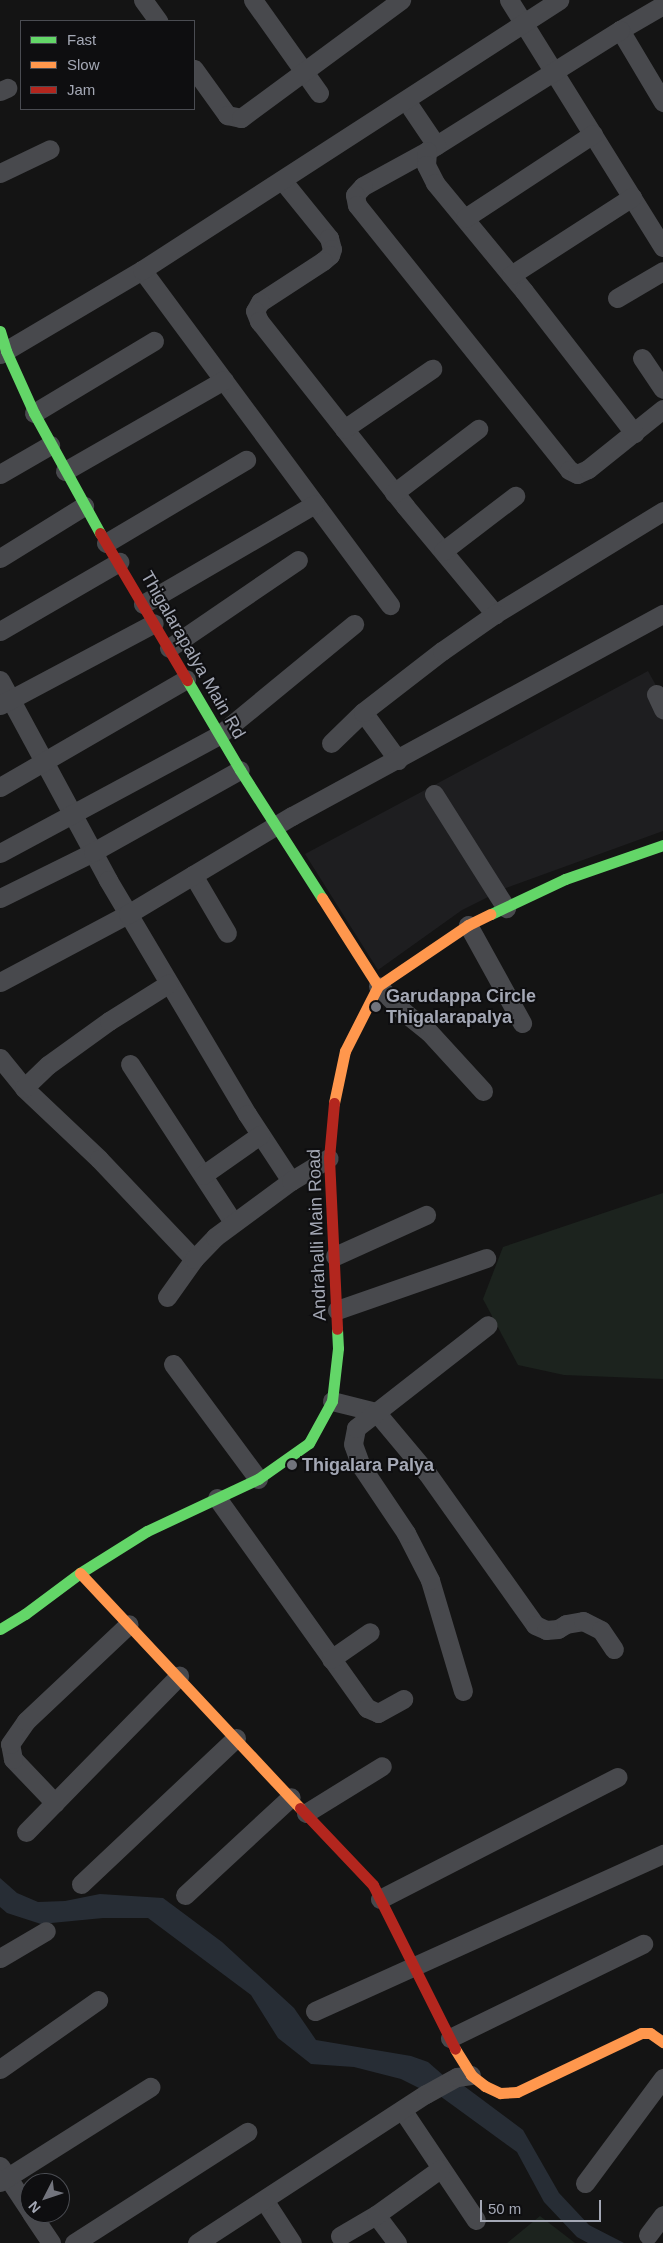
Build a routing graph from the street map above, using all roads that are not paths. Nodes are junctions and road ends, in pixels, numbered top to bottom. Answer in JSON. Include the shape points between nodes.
{"nodes":[{"id":1,"x":142,"y":0,"type":"edge"},
{"id":2,"x":401,"y":0,"type":"edge"},
{"id":3,"x":510,"y":0,"type":"edge"},
{"id":4,"x":559,"y":0,"type":"edge"},
{"id":5,"x":260,"y":2,"type":"edge"},
{"id":6,"x":663,"y":5,"type":"edge"},
{"id":7,"x":157,"y":20,"type":"edge"},
{"id":8,"x":524,"y":22,"type":"junction"},
{"id":9,"x":620,"y":30,"type":"junction"},
{"id":10,"x":553,"y":70,"type":"junction"},
{"id":11,"x":195,"y":71,"type":"edge"},
{"id":12,"x":303,"y":73,"type":"junction"},
{"id":13,"x":319,"y":93,"type":"dead end"},
{"id":14,"x":663,"y":102,"type":"edge"},
{"id":15,"x":411,"y":108,"type":"dead end"},
{"id":16,"x":593,"y":134,"type":"junction"},
{"id":17,"x":431,"y":148,"type":"junction"},
{"id":18,"x":50,"y":150,"type":"dead end"},
{"id":19,"x":0,"y":173,"type":"edge"},
{"id":20,"x":282,"y":180,"type":"junction"},
{"id":21,"x":632,"y":198,"type":"junction"},
{"id":22,"x":465,"y":218,"type":"junction"},
{"id":23,"x":663,"y":246,"type":"edge"},
{"id":24,"x":142,"y":270,"type":"junction"},
{"id":25,"x":663,"y":271,"type":"edge"},
{"id":26,"x":511,"y":275,"type":"junction"},
{"id":27,"x":617,"y":298,"type":"dead end"},
{"id":28,"x":0,"y":331,"type":"edge"},
{"id":29,"x":154,"y":341,"type":"dead end"},
{"id":30,"x":3,"y":352,"type":"edge"},
{"id":31,"x":642,"y":358,"type":"dead end"},
{"id":32,"x":432,"y":369,"type":"dead end"},
{"id":33,"x":224,"y":380,"type":"junction"},
{"id":34,"x":663,"y":389,"type":"edge"},
{"id":35,"x":663,"y":409,"type":"edge"},
{"id":36,"x":34,"y":413,"type":"junction"},
{"id":37,"x":344,"y":429,"type":"junction"},
{"id":38,"x":478,"y":429,"type":"dead end"},
{"id":39,"x":634,"y":433,"type":"junction"},
{"id":40,"x":50,"y":445,"type":"junction"},
{"id":41,"x":246,"y":460,"type":"dead end"},
{"id":42,"x":65,"y":471,"type":"junction"},
{"id":43,"x":0,"y":474,"type":"edge"},
{"id":44,"x":394,"y":493,"type":"junction"},
{"id":45,"x":515,"y":496,"type":"dead end"},
{"id":46,"x":315,"y":504,"type":"junction"},
{"id":47,"x":84,"y":506,"type":"junction"},
{"id":48,"x":663,"y":512,"type":"edge"},
{"id":49,"x":106,"y":543,"type":"junction"},
{"id":50,"x":443,"y":551,"type":"junction"},
{"id":51,"x":0,"y":558,"type":"edge"},
{"id":52,"x":298,"y":560,"type":"dead end"},
{"id":53,"x":119,"y":562,"type":"junction"},
{"id":54,"x":143,"y":604,"type":"junction"},
{"id":55,"x":390,"y":605,"type":"dead end"},
{"id":56,"x":495,"y":614,"type":"junction"},
{"id":57,"x":663,"y":614,"type":"edge"},
{"id":58,"x":154,"y":623,"type":"junction"},
{"id":59,"x":354,"y":624,"type":"dead end"},
{"id":60,"x":0,"y":631,"type":"edge"},
{"id":61,"x":168,"y":648,"type":"junction"},
{"id":62,"x":186,"y":679,"type":"junction"},
{"id":63,"x":0,"y":680,"type":"edge"},
{"id":64,"x":4,"y":703,"type":"edge"},
{"id":65,"x":363,"y":712,"type":"junction"},
{"id":66,"x":219,"y":735,"type":"junction"},
{"id":67,"x":331,"y":743,"type":"dead end"},
{"id":68,"x":398,"y":760,"type":"junction"},
{"id":69,"x":44,"y":762,"type":"junction"},
{"id":70,"x":240,"y":770,"type":"junction"},
{"id":71,"x":0,"y":787,"type":"edge"},
{"id":72,"x":434,"y":794,"type":"dead end"},
{"id":73,"x":71,"y":814,"type":"junction"},
{"id":74,"x":275,"y":826,"type":"junction"},
{"id":75,"x":663,"y":846,"type":"edge"},
{"id":76,"x":93,"y":852,"type":"junction"},
{"id":77,"x":0,"y":853,"type":"edge"},
{"id":78,"x":193,"y":875,"type":"junction"},
{"id":79,"x":0,"y":898,"type":"edge"},
{"id":80,"x":506,"y":908,"type":"junction"},
{"id":81,"x":128,"y":914,"type":"junction"},
{"id":82,"x":468,"y":925,"type":"junction"},
{"id":83,"x":227,"y":933,"type":"dead end"},
{"id":84,"x":0,"y":982,"type":"edge"},
{"id":85,"x":168,"y":984,"type":"junction"},
{"id":86,"x":378,"y":986,"type":"junction"},
{"id":87,"x":522,"y":1023,"type":"dead end"},
{"id":88,"x":0,"y":1058,"type":"edge"},
{"id":89,"x":130,"y":1064,"type":"dead end"},
{"id":90,"x":24,"y":1088,"type":"junction"},
{"id":91,"x":483,"y":1091,"type":"dead end"},
{"id":92,"x":260,"y":1135,"type":"junction"},
{"id":93,"x":329,"y":1158,"type":"junction"},
{"id":94,"x":203,"y":1175,"type":"junction"},
{"id":95,"x":291,"y":1182,"type":"junction"},
{"id":96,"x":426,"y":1215,"type":"dead end"},
{"id":97,"x":233,"y":1222,"type":"junction"},
{"id":98,"x":335,"y":1256,"type":"junction"},
{"id":99,"x":486,"y":1258,"type":"dead end"},
{"id":100,"x":194,"y":1259,"type":"junction"},
{"id":101,"x":167,"y":1297,"type":"dead end"},
{"id":102,"x":337,"y":1310,"type":"junction"},
{"id":103,"x":488,"y":1325,"type":"dead end"},
{"id":104,"x":173,"y":1364,"type":"dead end"},
{"id":105,"x":332,"y":1401,"type":"junction"},
{"id":106,"x":376,"y":1412,"type":"junction"},
{"id":107,"x":258,"y":1479,"type":"junction"},
{"id":108,"x":217,"y":1498,"type":"junction"},
{"id":109,"x":80,"y":1573,"type":"junction"},
{"id":110,"x":129,"y":1624,"type":"junction"},
{"id":111,"x":0,"y":1629,"type":"edge"},
{"id":112,"x":370,"y":1632,"type":"dead end"},
{"id":113,"x":614,"y":1649,"type":"dead end"},
{"id":114,"x":331,"y":1659,"type":"junction"},
{"id":115,"x":179,"y":1676,"type":"junction"},
{"id":116,"x":463,"y":1691,"type":"dead end"},
{"id":117,"x":404,"y":1699,"type":"dead end"},
{"id":118,"x":236,"y":1738,"type":"junction"},
{"id":119,"x":382,"y":1766,"type":"dead end"},
{"id":120,"x":617,"y":1777,"type":"dead end"},
{"id":121,"x":291,"y":1797,"type":"junction"},
{"id":122,"x":55,"y":1803,"type":"junction"},
{"id":123,"x":306,"y":1813,"type":"junction"},
{"id":124,"x":26,"y":1832,"type":"dead end"},
{"id":125,"x":663,"y":1854,"type":"edge"},
{"id":126,"x":81,"y":1884,"type":"dead end"},
{"id":127,"x":185,"y":1895,"type":"dead end"},
{"id":128,"x":380,"y":1899,"type":"junction"},
{"id":129,"x":46,"y":1931,"type":"dead end"},
{"id":130,"x":643,"y":1944,"type":"dead end"},
{"id":131,"x":0,"y":1958,"type":"edge"},
{"id":132,"x":415,"y":1967,"type":"junction"},
{"id":133,"x":98,"y":2000,"type":"dead end"},
{"id":134,"x":315,"y":2011,"type":"dead end"},
{"id":135,"x":450,"y":2038,"type":"junction"},
{"id":136,"x":663,"y":2042,"type":"edge"},
{"id":137,"x":0,"y":2068,"type":"edge"},
{"id":138,"x":464,"y":2076,"type":"junction"},
{"id":139,"x":663,"y":2078,"type":"edge"},
{"id":140,"x":150,"y":2087,"type":"dead end"},
{"id":141,"x":403,"y":2111,"type":"junction"},
{"id":142,"x":247,"y":2132,"type":"dead end"},
{"id":143,"x":440,"y":2169,"type":"junction"},
{"id":144,"x":2,"y":2175,"type":"edge"},
{"id":145,"x":585,"y":2183,"type":"dead end"},
{"id":146,"x":20,"y":2199,"type":"edge"},
{"id":147,"x":264,"y":2200,"type":"junction"},
{"id":148,"x":376,"y":2215,"type":"junction"},
{"id":149,"x":663,"y":2215,"type":"edge"},
{"id":150,"x":476,"y":2220,"type":"dead end"},
{"id":151,"x":37,"y":2223,"type":"edge"},
{"id":152,"x":648,"y":2235,"type":"dead end"},
{"id":153,"x":340,"y":2236,"type":"dead end"},
{"id":154,"x":200,"y":2242,"type":"edge"},
{"id":155,"x":51,"y":2243,"type":"edge"},
{"id":156,"x":74,"y":2243,"type":"edge"},
{"id":157,"x":292,"y":2243,"type":"edge"},
{"id":158,"x":396,"y":2243,"type":"edge"}],
"edges":[{"from":1,"to":7,"type":"street"},
{"from":2,"to":12,"type":"street"},
{"from":3,"to":8,"type":"street"},
{"from":4,"to":8,"type":"street"},
{"from":5,"to":12,"type":"street"},
{"from":6,"to":9,"type":"street"},
{"from":8,"to":10,"type":"street"},
{"from":8,"to":20,"type":"street"},
{"from":9,"to":10,"type":"street"},
{"from":9,"to":14,"type":"street"},
{"from":10,"to":16,"type":"street"},
{"from":10,"to":17,"type":"street"},
{"from":11,"to":12,"type":"street","via":[[227,115],[241,118]]},
{"from":12,"to":13,"type":"street"},
{"from":15,"to":17,"type":"street"},
{"from":16,"to":21,"type":"street"},
{"from":16,"to":22,"type":"street"},
{"from":17,"to":22,"type":"street","via":[[426,165],[435,183]]},
{"from":17,"to":39,"type":"street","via":[[363,186],[355,195],[357,205],[569,470],[577,474],[588,469]]},
{"from":18,"to":19,"type":"street"},
{"from":20,"to":24,"type":"street"},
{"from":20,"to":37,"type":"street","via":[[329,238],[332,249],[323,262],[260,302],[255,311],[263,327]]},
{"from":21,"to":23,"type":"street"},
{"from":21,"to":26,"type":"street"},
{"from":22,"to":26,"type":"street"},
{"from":24,"to":30,"type":"street"},
{"from":24,"to":33,"type":"street"},
{"from":25,"to":27,"type":"street"},
{"from":26,"to":39,"type":"street"},
{"from":28,"to":30,"type":"street","name":"Thigalarapalya Main Rd"},
{"from":29,"to":36,"type":"street"},
{"from":30,"to":36,"type":"street","name":"Thigalarapalya Main Rd"},
{"from":31,"to":34,"type":"street"},
{"from":32,"to":37,"type":"street"},
{"from":33,"to":42,"type":"street"},
{"from":33,"to":46,"type":"street"},
{"from":35,"to":39,"type":"street"},
{"from":36,"to":40,"type":"street","name":"Thigalarapalya Main Rd"},
{"from":37,"to":44,"type":"street"},
{"from":38,"to":44,"type":"street"},
{"from":40,"to":42,"type":"street","name":"Thigalarapalya Main Rd"},
{"from":40,"to":43,"type":"street"},
{"from":41,"to":49,"type":"street"},
{"from":42,"to":47,"type":"street","name":"Thigalarapalya Main Rd"},
{"from":44,"to":50,"type":"street"},
{"from":45,"to":50,"type":"street"},
{"from":46,"to":54,"type":"street"},
{"from":46,"to":55,"type":"street"},
{"from":47,"to":49,"type":"street","name":"Thigalarapalya Main Rd"},
{"from":47,"to":51,"type":"street"},
{"from":48,"to":56,"type":"street"},
{"from":49,"to":53,"type":"street","name":"Thigalarapalya Main Rd"},
{"from":50,"to":56,"type":"street"},
{"from":52,"to":61,"type":"street"},
{"from":53,"to":54,"type":"street","name":"Thigalarapalya Main Rd"},
{"from":53,"to":60,"type":"street"},
{"from":54,"to":58,"type":"street","name":"Thigalarapalya Main Rd"},
{"from":56,"to":65,"type":"street"},
{"from":57,"to":68,"type":"street"},
{"from":58,"to":61,"type":"street","name":"Thigalarapalya Main Rd"},
{"from":58,"to":64,"type":"street"},
{"from":59,"to":66,"type":"street"},
{"from":61,"to":62,"type":"street","name":"Thigalarapalya Main Rd"},
{"from":62,"to":66,"type":"street","name":"Thigalarapalya Main Rd"},
{"from":62,"to":69,"type":"street"},
{"from":63,"to":64,"type":"street"},
{"from":64,"to":69,"type":"street"},
{"from":65,"to":67,"type":"street"},
{"from":65,"to":68,"type":"street"},
{"from":66,"to":70,"type":"street","name":"Thigalarapalya Main Rd"},
{"from":66,"to":73,"type":"street"},
{"from":68,"to":74,"type":"street"},
{"from":69,"to":71,"type":"street"},
{"from":69,"to":73,"type":"street"},
{"from":70,"to":74,"type":"street","name":"Thigalarapalya Main Rd"},
{"from":70,"to":76,"type":"street"},
{"from":72,"to":80,"type":"street"},
{"from":73,"to":76,"type":"street"},
{"from":73,"to":77,"type":"street"},
{"from":74,"to":78,"type":"street"},
{"from":74,"to":86,"type":"street","name":"Thigalarapalya Main Rd"},
{"from":75,"to":80,"type":"street","name":"Andrahalli Main Road","via":[[565,879]]},
{"from":76,"to":79,"type":"street"},
{"from":76,"to":81,"type":"street"},
{"from":78,"to":81,"type":"street"},
{"from":78,"to":83,"type":"street"},
{"from":80,"to":82,"type":"street","name":"Andrahalli Main Road"},
{"from":81,"to":84,"type":"street"},
{"from":81,"to":85,"type":"street"},
{"from":82,"to":86,"type":"street","name":"Andrahalli Main Road"},
{"from":82,"to":87,"type":"street"},
{"from":85,"to":90,"type":"street","via":[[48,1065]]},
{"from":85,"to":92,"type":"street"},
{"from":86,"to":91,"type":"street","via":[[429,1032]]},
{"from":86,"to":93,"type":"street","name":"Andrahalli Main Road","via":[[344,1051],[334,1100]]},
{"from":88,"to":90,"type":"street"},
{"from":89,"to":94,"type":"street"},
{"from":90,"to":100,"type":"street","via":[[99,1159]]},
{"from":92,"to":94,"type":"street"},
{"from":92,"to":95,"type":"street"},
{"from":93,"to":95,"type":"street"},
{"from":93,"to":98,"type":"street","name":"Andrahalli Main Road"},
{"from":94,"to":97,"type":"street"},
{"from":95,"to":97,"type":"street"},
{"from":96,"to":98,"type":"street"},
{"from":97,"to":100,"type":"street"},
{"from":98,"to":102,"type":"street","name":"Andrahalli Main Road"},
{"from":99,"to":102,"type":"street"},
{"from":100,"to":101,"type":"street"},
{"from":102,"to":105,"type":"street","name":"Andrahalli Main Road","via":[[338,1348]]},
{"from":103,"to":106,"type":"street"},
{"from":104,"to":107,"type":"street"},
{"from":105,"to":106,"type":"street"},
{"from":105,"to":107,"type":"street","name":"Andrahalli Main Road","via":[[309,1443]]},
{"from":106,"to":113,"type":"street","via":[[427,1473],[535,1625],[546,1630],[558,1630],[566,1624],[583,1621],[601,1630]]},
{"from":106,"to":116,"type":"street","via":[[356,1428],[353,1444],[361,1466],[406,1533],[430,1580]]},
{"from":107,"to":108,"type":"street","name":"Andrahalli Main Road"},
{"from":108,"to":109,"type":"street","name":"Andrahalli Main Road","via":[[147,1531]]},
{"from":108,"to":114,"type":"street"},
{"from":109,"to":110,"type":"street"},
{"from":109,"to":111,"type":"street","name":"Andrahalli Main Road"},
{"from":110,"to":115,"type":"street"},
{"from":110,"to":122,"type":"street","via":[[26,1721],[10,1744],[13,1759]]},
{"from":112,"to":114,"type":"street"},
{"from":114,"to":117,"type":"street","via":[[373,1712],[384,1711]]},
{"from":115,"to":118,"type":"street"},
{"from":115,"to":122,"type":"street"},
{"from":118,"to":121,"type":"street"},
{"from":118,"to":126,"type":"street"},
{"from":119,"to":123,"type":"street"},
{"from":120,"to":128,"type":"street"},
{"from":121,"to":123,"type":"street"},
{"from":121,"to":127,"type":"street"},
{"from":122,"to":124,"type":"street"},
{"from":123,"to":128,"type":"street","via":[[373,1885]]},
{"from":125,"to":132,"type":"street"},
{"from":128,"to":132,"type":"street"},
{"from":129,"to":131,"type":"street"},
{"from":130,"to":135,"type":"street"},
{"from":132,"to":134,"type":"street"},
{"from":132,"to":135,"type":"street"},
{"from":133,"to":137,"type":"street"},
{"from":135,"to":138,"type":"street","via":[[462,2063]]},
{"from":136,"to":138,"type":"street","via":[[650,2033],[641,2033],[517,2092],[500,2093]]},
{"from":138,"to":141,"type":"street","via":[[426,2094]]},
{"from":139,"to":145,"type":"street"},
{"from":140,"to":144,"type":"street"},
{"from":141,"to":143,"type":"street"},
{"from":141,"to":147,"type":"street"},
{"from":142,"to":156,"type":"street"},
{"from":143,"to":148,"type":"street"},
{"from":143,"to":150,"type":"street"},
{"from":144,"to":146,"type":"street"},
{"from":147,"to":154,"type":"street"},
{"from":147,"to":157,"type":"street"},
{"from":148,"to":153,"type":"street"},
{"from":148,"to":158,"type":"street"},
{"from":149,"to":152,"type":"street"},
{"from":151,"to":155,"type":"street"}]}
